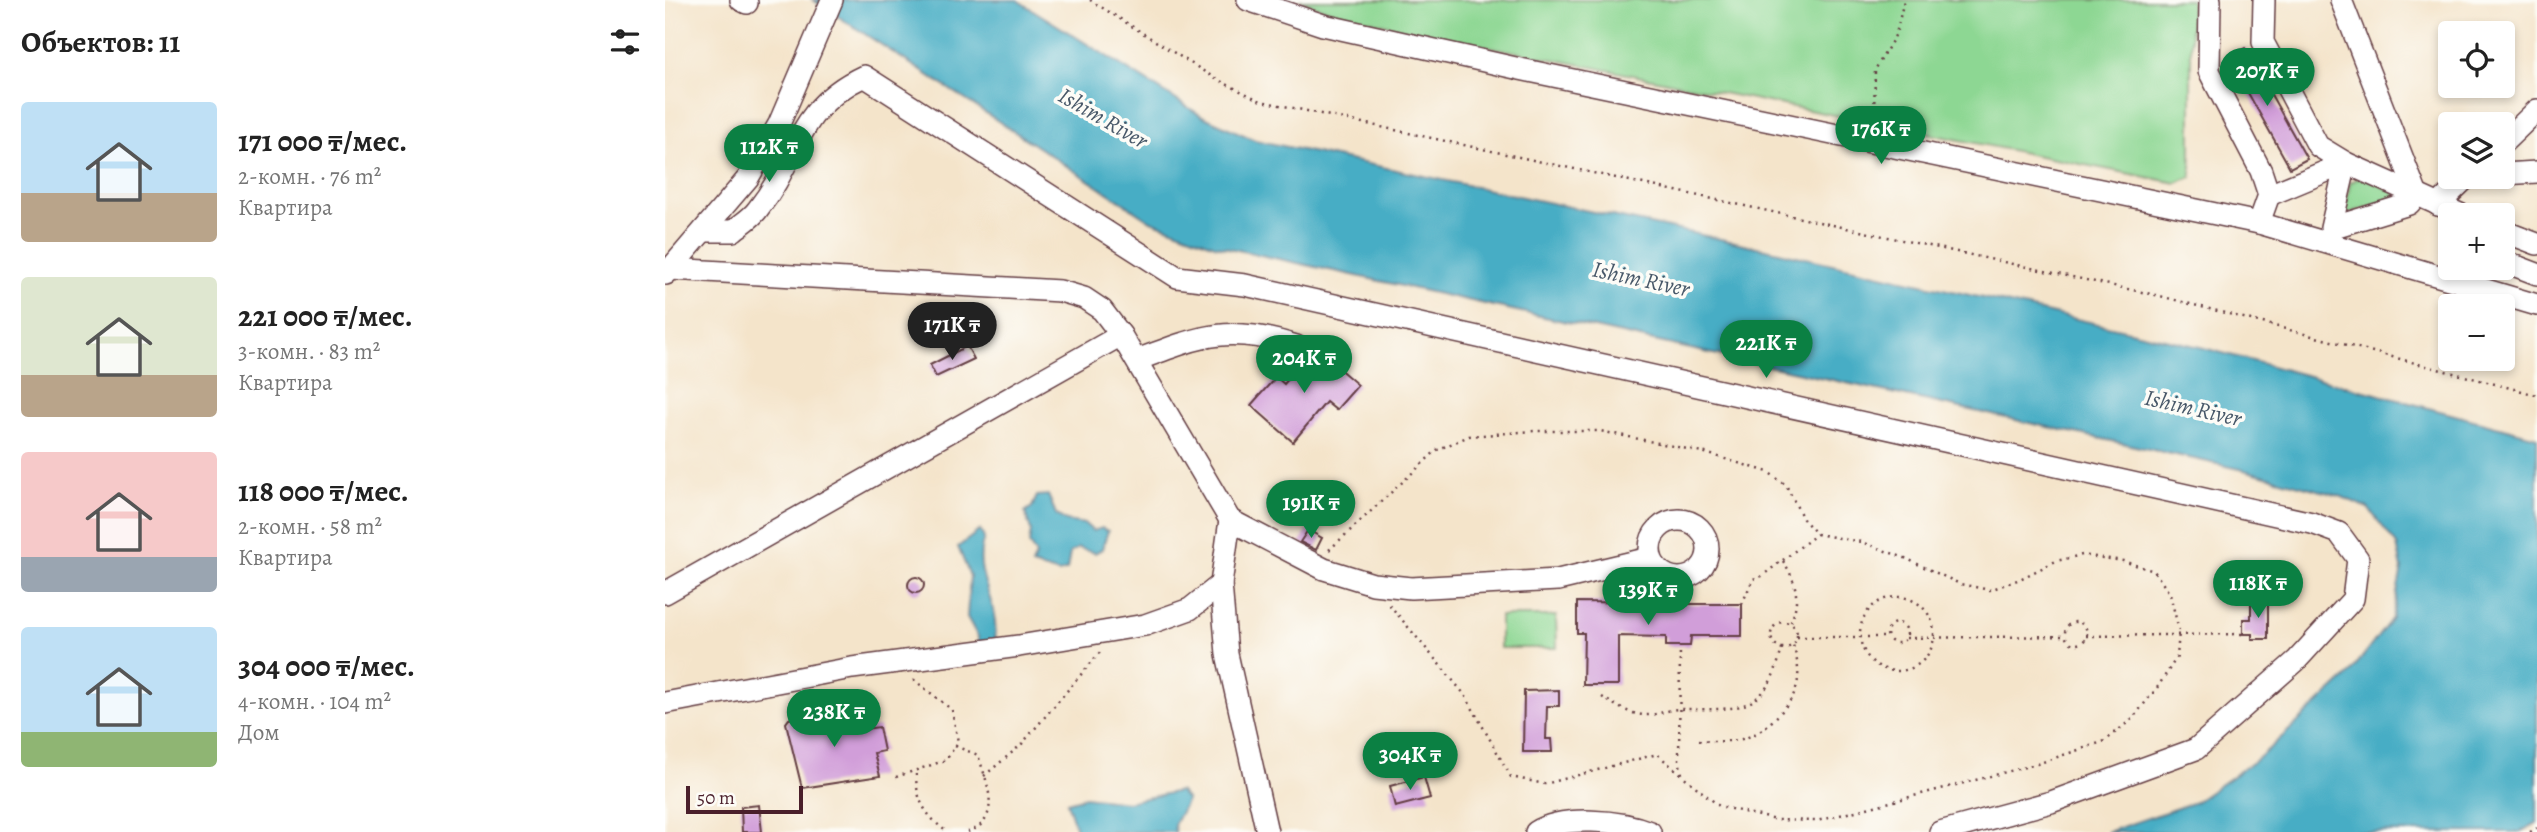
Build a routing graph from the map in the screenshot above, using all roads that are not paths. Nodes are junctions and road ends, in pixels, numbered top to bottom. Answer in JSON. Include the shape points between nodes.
{"nodes":[{"id":1,"x":832,"y":0,"type":"edge"},
{"id":2,"x":1248,"y":0,"type":"edge"},
{"id":3,"x":2210,"y":0,"type":"edge"},
{"id":4,"x":2264,"y":0,"type":"edge"},
{"id":5,"x":2341,"y":0,"type":"edge"},
{"id":6,"x":2537,"y":110,"type":"edge"},
{"id":7,"x":2515,"y":131,"type":"edge"},
{"id":8,"x":2346,"y":163,"type":"junction"},
{"id":9,"x":2537,"y":172,"type":"edge"},
{"id":10,"x":2515,"y":173,"type":"edge"},
{"id":11,"x":2455,"y":189,"type":"edge"},
{"id":12,"x":2269,"y":195,"type":"junction"},
{"id":13,"x":2417,"y":195,"type":"junction"},
{"id":14,"x":2440,"y":203,"type":"edge"},
{"id":15,"x":2438,"y":205,"type":"edge"},
{"id":16,"x":2259,"y":223,"type":"junction"},
{"id":17,"x":706,"y":231,"type":"junction"},
{"id":18,"x":2515,"y":236,"type":"edge"},
{"id":19,"x":2537,"y":244,"type":"edge"},
{"id":20,"x":2515,"y":266,"type":"edge"},
{"id":21,"x":668,"y":272,"type":"edge"},
{"id":22,"x":2537,"y":274,"type":"edge"},
{"id":23,"x":2537,"y":305,"type":"edge"},
{"id":24,"x":1121,"y":335,"type":"junction"},
{"id":25,"x":1296,"y":346,"type":"dead end"},
{"id":26,"x":1137,"y":360,"type":"junction"},
{"id":27,"x":1230,"y":520,"type":"junction"},
{"id":28,"x":1650,"y":558,"type":"dead end"},
{"id":29,"x":1221,"y":584,"type":"junction"},
{"id":30,"x":665,"y":593,"type":"edge"},
{"id":31,"x":665,"y":704,"type":"edge"},
{"id":32,"x":1267,"y":832,"type":"edge"},
{"id":33,"x":1536,"y":832,"type":"edge"},
{"id":34,"x":1650,"y":832,"type":"edge"},
{"id":35,"x":1940,"y":832,"type":"edge"}],
"edges":[{"from":1,"to":17,"type":"street","via":[[779,124],[748,178]]},
{"from":2,"to":16,"type":"street","via":[[1323,25],[1507,66]]},
{"from":3,"to":12,"type":"street","via":[[2209,71]]},
{"from":4,"to":8,"type":"street","via":[[2263,42],[2318,146]]},
{"from":5,"to":13,"type":"street"},
{"from":6,"to":7,"type":"street"},
{"from":8,"to":12,"type":"street"},
{"from":8,"to":13,"type":"street"},
{"from":8,"to":13,"type":"street","via":[[2331,228],[2409,204]]},
{"from":9,"to":10,"type":"street"},
{"from":11,"to":14,"type":"street"},
{"from":12,"to":16,"type":"street"},
{"from":13,"to":15,"type":"street"},
{"from":16,"to":23,"type":"street"},
{"from":17,"to":21,"type":"street"},
{"from":17,"to":35,"type":"street","via":[[733,231],[758,210],[812,115],[839,88],[864,76],[1177,277],[1245,285],[2312,523],[2339,533],[2358,559],[2353,599],[2296,661],[2196,748],[2051,802]]},
{"from":18,"to":19,"type":"street"},
{"from":20,"to":22,"type":"street"},
{"from":21,"to":24,"type":"street","via":[[1060,291],[1084,298],[1102,310]]},
{"from":24,"to":26,"type":"street"},
{"from":24,"to":30,"type":"street"},
{"from":25,"to":26,"type":"street","via":[[1267,337],[1220,333]]},
{"from":26,"to":27,"type":"street"},
{"from":27,"to":28,"type":"street","via":[[1314,564],[1373,584],[1411,588],[1558,580]]},
{"from":27,"to":29,"type":"street"},
{"from":29,"to":31,"type":"street","via":[[1190,609],[1145,625],[852,668]]},
{"from":29,"to":32,"type":"street","via":[[1227,654]]},
{"from":33,"to":34,"type":"street","via":[[1595,821]]}]}
